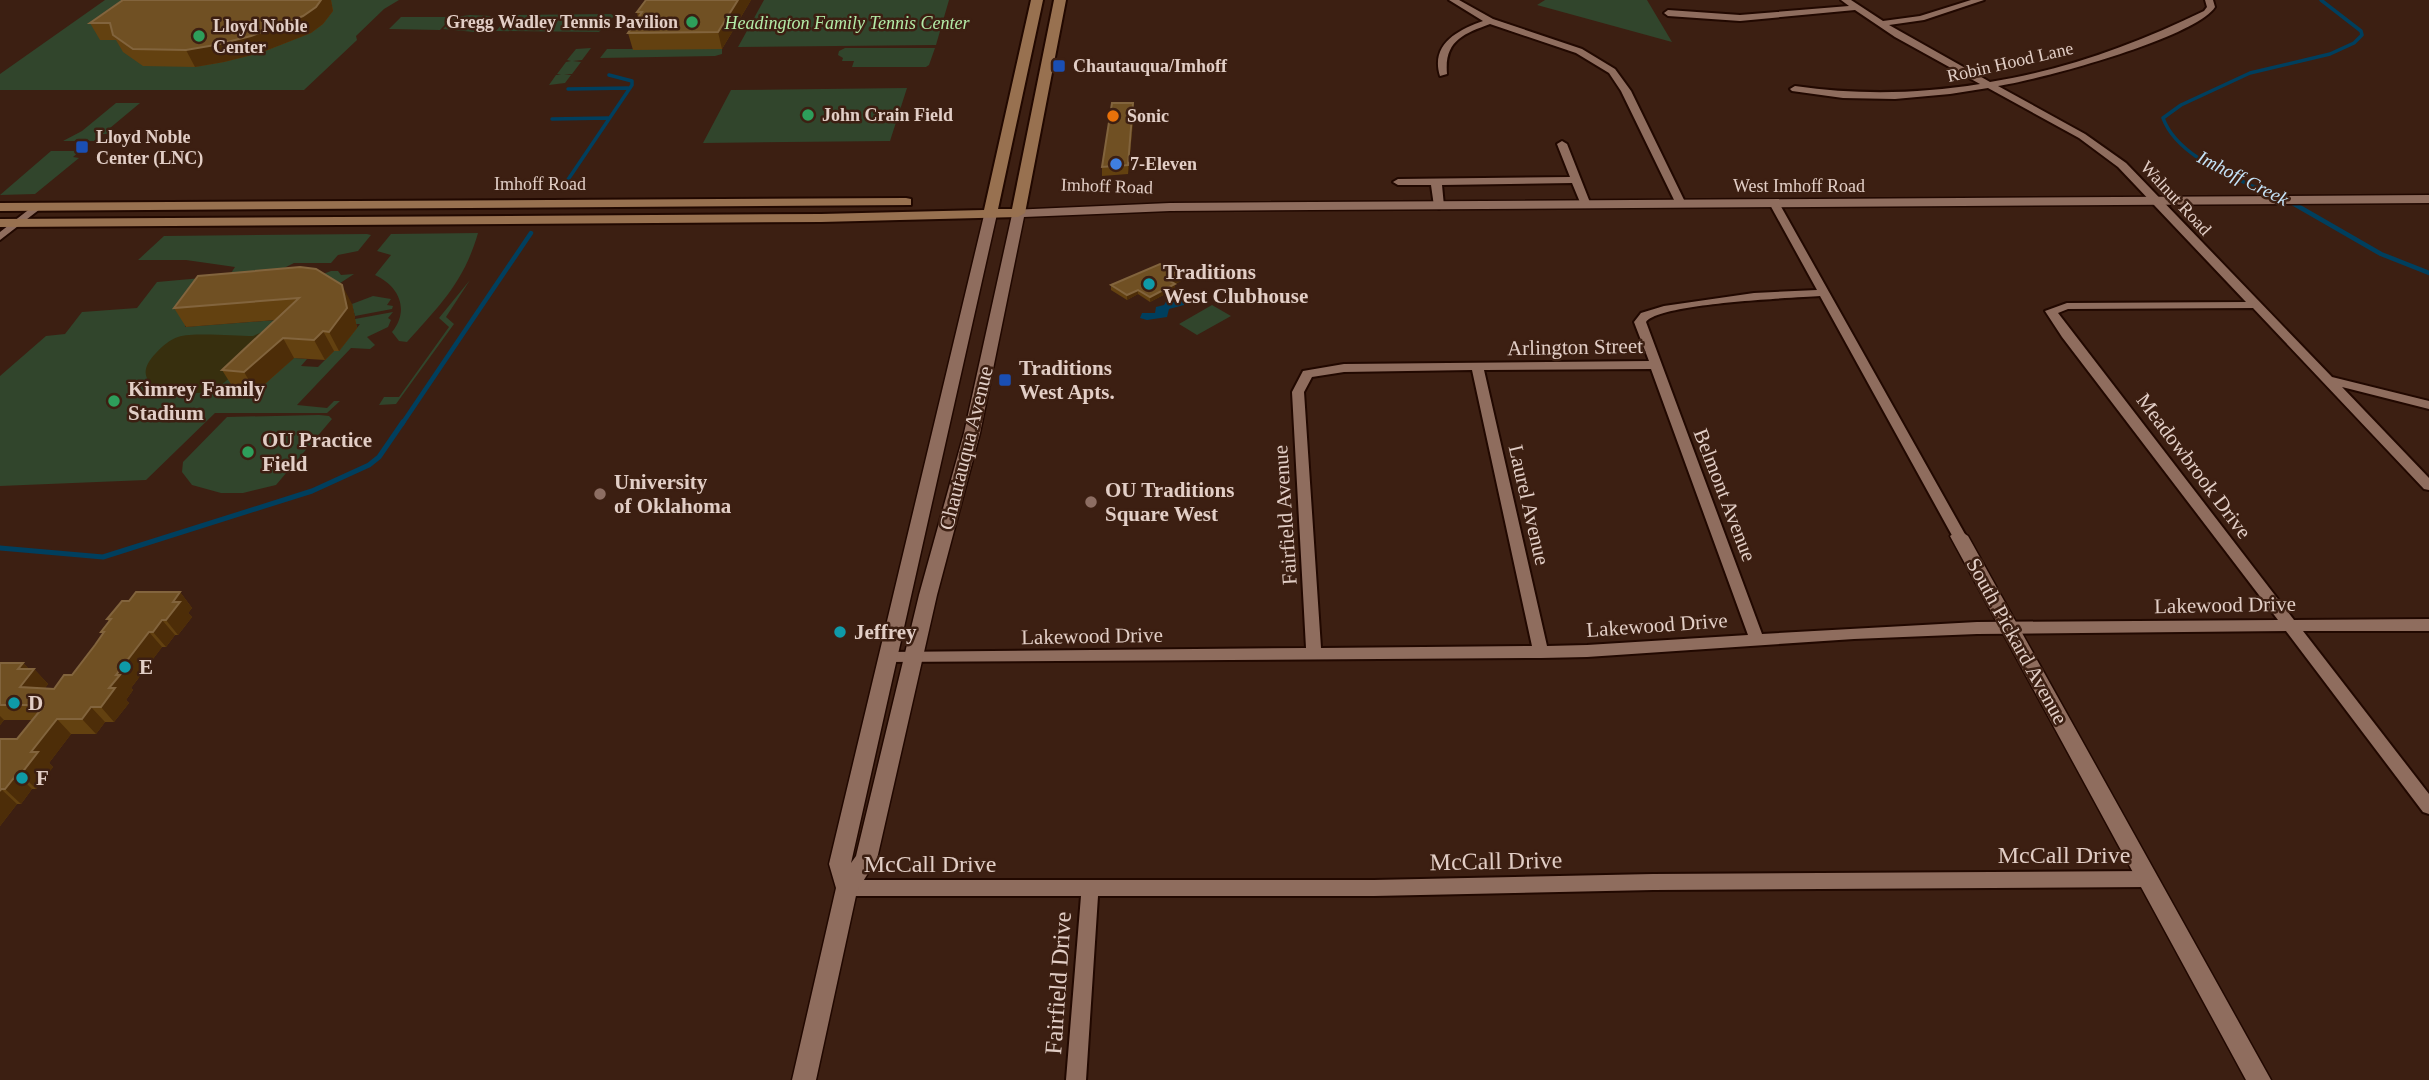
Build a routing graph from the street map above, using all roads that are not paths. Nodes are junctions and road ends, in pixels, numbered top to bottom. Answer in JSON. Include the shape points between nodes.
{"nodes":[{"id":1,"x":1037,"y":0,"type":"edge"},
{"id":2,"x":1060,"y":0,"type":"edge"},
{"id":3,"x":1452,"y":0,"type":"edge"},
{"id":4,"x":1980,"y":0,"type":"edge"},
{"id":5,"x":2209,"y":0,"type":"edge"},
{"id":6,"x":1850,"y":4,"type":"edge"},
{"id":7,"x":1668,"y":13,"type":"dead end"},
{"id":8,"x":1490,"y":21,"type":"junction"},
{"id":9,"x":1880,"y":24,"type":"junction"},
{"id":10,"x":1443,"y":74,"type":"dead end"},
{"id":11,"x":1989,"y":85,"type":"junction"},
{"id":12,"x":1795,"y":89,"type":"dead end"},
{"id":13,"x":1562,"y":144,"type":"dead end"},
{"id":14,"x":1577,"y":180,"type":"junction"},
{"id":15,"x":1436,"y":181,"type":"junction"},
{"id":16,"x":1398,"y":182,"type":"dead end"},
{"id":17,"x":2429,"y":199,"type":"edge"},
{"id":18,"x":2154,"y":201,"type":"junction"},
{"id":19,"x":1774,"y":203,"type":"junction"},
{"id":20,"x":1682,"y":204,"type":"junction"},
{"id":21,"x":1586,"y":205,"type":"junction"},
{"id":22,"x":1439,"y":206,"type":"junction"},
{"id":23,"x":0,"y":207,"type":"edge"},
{"id":24,"x":36,"y":207,"type":"junction"},
{"id":25,"x":992,"y":208,"type":"junction"},
{"id":26,"x":1170,"y":208,"type":"joint"},
{"id":27,"x":1018,"y":209,"type":"junction"},
{"id":28,"x":0,"y":223,"type":"edge"},
{"id":29,"x":17,"y":223,"type":"junction"},
{"id":30,"x":0,"y":237,"type":"edge"},
{"id":31,"x":1822,"y":293,"type":"junction"},
{"id":32,"x":2255,"y":306,"type":"junction"},
{"id":33,"x":1654,"y":365,"type":"junction"},
{"id":34,"x":1477,"y":367,"type":"junction"},
{"id":35,"x":1307,"y":374,"type":"joint"},
{"id":36,"x":2328,"y":380,"type":"junction"},
{"id":37,"x":2429,"y":405,"type":"edge"},
{"id":38,"x":2429,"y":486,"type":"edge"},
{"id":39,"x":1959,"y":536,"type":"joint"},
{"id":40,"x":2289,"y":625,"type":"junction"},
{"id":41,"x":2429,"y":625,"type":"edge"},
{"id":42,"x":2010,"y":628,"type":"junction"},
{"id":43,"x":1758,"y":639,"type":"junction"},
{"id":44,"x":1541,"y":652,"type":"junction"},
{"id":45,"x":1314,"y":655,"type":"junction"},
{"id":46,"x":888,"y":659,"type":"junction"},
{"id":47,"x":914,"y":659,"type":"junction"},
{"id":48,"x":2429,"y":807,"type":"edge"},
{"id":49,"x":2147,"y":879,"type":"junction"},
{"id":50,"x":847,"y":888,"type":"junction"},
{"id":51,"x":1090,"y":890,"type":"junction"},
{"id":52,"x":804,"y":1080,"type":"edge"},
{"id":53,"x":1076,"y":1080,"type":"edge"},
{"id":54,"x":2259,"y":1080,"type":"edge"}],
"edges":[{"from":1,"to":25,"type":"main road","name":"Chautauqua Avenue"},
{"from":2,"to":27,"type":"main road","name":"Chautauqua Avenue"},
{"from":3,"to":8,"type":"street"},
{"from":4,"to":9,"type":"street","via":[[1921,18]]},
{"from":5,"to":11,"type":"street","name":"Robin Hood Lane","via":[[2207,13],[2125,49]]},
{"from":6,"to":7,"type":"street","via":[[1740,18]]},
{"from":6,"to":9,"type":"street","name":"Walnut Road"},
{"from":8,"to":10,"type":"street","via":[[1448,44],[1441,57]]},
{"from":8,"to":20,"type":"street","via":[[1579,51],[1612,71],[1626,90]]},
{"from":9,"to":11,"type":"street","name":"Walnut Road"},
{"from":11,"to":12,"type":"street","name":"Robin Hood Lane","via":[[1910,96],[1825,96]]},
{"from":11,"to":18,"type":"street","name":"Walnut Road","via":[[2107,153]]},
{"from":13,"to":14,"type":"street"},
{"from":14,"to":15,"type":"street"},
{"from":14,"to":21,"type":"street"},
{"from":15,"to":16,"type":"street"},
{"from":15,"to":22,"type":"street"},
{"from":17,"to":18,"type":"street","name":"West Imhoff Road"},
{"from":18,"to":19,"type":"street","name":"West Imhoff Road"},
{"from":18,"to":32,"type":"street","name":"Walnut Road"},
{"from":19,"to":20,"type":"street","name":"West Imhoff Road"},
{"from":19,"to":31,"type":"street","name":"South Pickard Avenue"},
{"from":20,"to":21,"type":"street","name":"West Imhoff Road"},
{"from":21,"to":22,"type":"street","name":"West Imhoff Road"},
{"from":22,"to":26,"type":"street","name":"West Imhoff Road"},
{"from":23,"to":24,"type":"main road","name":"Imhoff Road"},
{"from":24,"to":25,"type":"main road","name":"Imhoff Road"},
{"from":24,"to":29,"type":"street"},
{"from":25,"to":27,"type":"main road","name":"Imhoff Road"},
{"from":25,"to":29,"type":"main road","name":"Imhoff Road","via":[[794,218]]},
{"from":25,"to":46,"type":"street","name":"Chautauqua Avenue"},
{"from":26,"to":27,"type":"street","name":"Imhoff Road"},
{"from":27,"to":47,"type":"street","name":"Chautauqua Avenue","via":[[972,433]]},
{"from":28,"to":29,"type":"main road","name":"Imhoff Road"},
{"from":29,"to":30,"type":"street"},
{"from":31,"to":33,"type":"street","name":"Arlington Street","via":[[1754,296],[1655,310],[1642,318],[1640,327]]},
{"from":31,"to":39,"type":"street","name":"South Pickard Avenue"},
{"from":32,"to":36,"type":"street","name":"Walnut Road"},
{"from":32,"to":40,"type":"street","name":"Meadowbrook Drive","via":[[2067,306],[2051,311]]},
{"from":33,"to":34,"type":"street","name":"Arlington Street"},
{"from":33,"to":43,"type":"street","name":"Belmont Avenue"},
{"from":34,"to":35,"type":"street","name":"Arlington Street","via":[[1330,369]]},
{"from":34,"to":44,"type":"street","name":"Laurel Avenue"},
{"from":35,"to":45,"type":"street","name":"Fairfield Avenue","via":[[1298,392]]},
{"from":36,"to":37,"type":"street"},
{"from":36,"to":38,"type":"street","name":"Walnut Road"},
{"from":39,"to":42,"type":"street","name":"South Pickard Avenue"},
{"from":40,"to":41,"type":"street","name":"Lakewood Drive"},
{"from":40,"to":42,"type":"street","name":"Lakewood Drive"},
{"from":40,"to":48,"type":"street","name":"Meadowbrook Drive"},
{"from":42,"to":43,"type":"street","name":"Lakewood Drive"},
{"from":42,"to":49,"type":"street","name":"South Pickard Avenue"},
{"from":43,"to":44,"type":"street","name":"Lakewood Drive"},
{"from":44,"to":45,"type":"street","name":"Lakewood Drive"},
{"from":45,"to":47,"type":"street","name":"Lakewood Drive"},
{"from":46,"to":47,"type":"street","name":"Lakewood Drive"},
{"from":46,"to":50,"type":"street","name":"Chautauqua Avenue","via":[[840,864]]},
{"from":47,"to":50,"type":"street","name":"Chautauqua Avenue","via":[[866,859]]},
{"from":49,"to":51,"type":"street","name":"McCall Drive"},
{"from":49,"to":54,"type":"street","name":"South Pickard Avenue"},
{"from":50,"to":51,"type":"street","name":"McCall Drive"},
{"from":50,"to":52,"type":"street","name":"Chautauqua Avenue"},
{"from":51,"to":53,"type":"street","name":"Fairfield Drive"}]}
